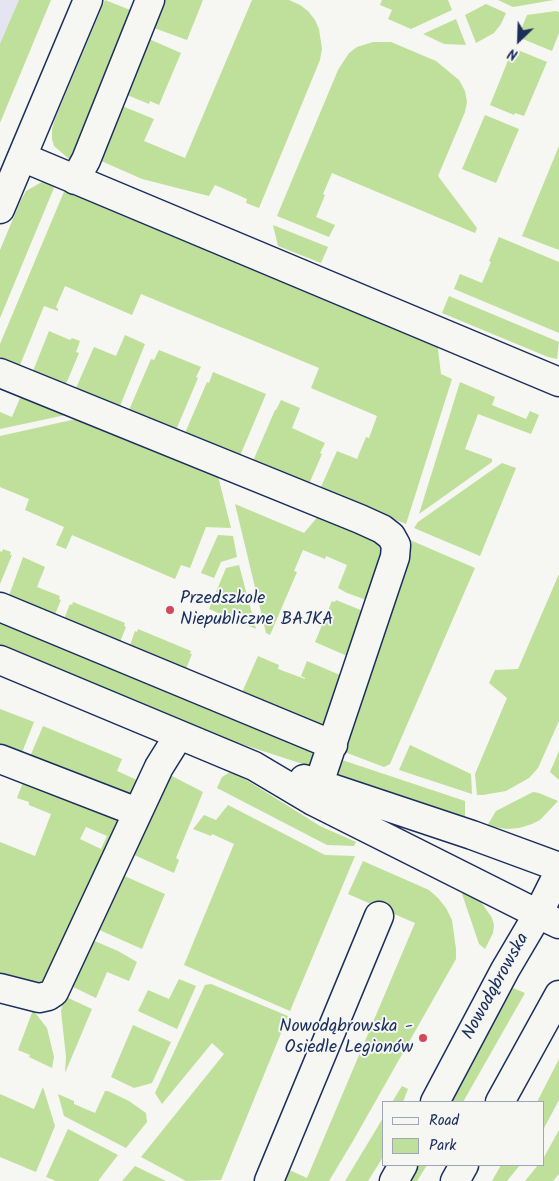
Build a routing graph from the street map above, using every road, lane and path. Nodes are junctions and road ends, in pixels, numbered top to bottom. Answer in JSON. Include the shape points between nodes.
{"nodes":[{"id":1,"x":88,"y":0,"type":"edge"},
{"id":2,"x":150,"y":0,"type":"edge"},
{"id":3,"x":22,"y":158,"type":"junction"},
{"id":4,"x":75,"y":180,"type":"junction"},
{"id":5,"x":0,"y":209,"type":"edge"},
{"id":6,"x":0,"y":373,"type":"edge"},
{"id":7,"x":559,"y":382,"type":"edge"},
{"id":8,"x":0,"y":607,"type":"edge"},
{"id":9,"x":0,"y":660,"type":"edge"},
{"id":10,"x":179,"y":735,"type":"junction"},
{"id":11,"x":333,"y":745,"type":"junction"},
{"id":12,"x":0,"y":759,"type":"edge"},
{"id":13,"x":316,"y":792,"type":"junction"},
{"id":14,"x":138,"y":812,"type":"junction"},
{"id":15,"x":559,"y":867,"type":"edge"},
{"id":16,"x":559,"y":872,"type":"edge"},
{"id":17,"x":379,"y":916,"type":"dead end"},
{"id":18,"x":548,"y":919,"type":"edge"},
{"id":19,"x":0,"y":988,"type":"edge"},
{"id":20,"x":559,"y":995,"type":"edge"},
{"id":21,"x":436,"y":1101,"type":"edge"},
{"id":22,"x":501,"y":1101,"type":"edge"},
{"id":23,"x":402,"y":1166,"type":"edge"},
{"id":24,"x":463,"y":1166,"type":"edge"},
{"id":25,"x":269,"y":1181,"type":"edge"},
{"id":26,"x":394,"y":1181,"type":"edge"},
{"id":27,"x":455,"y":1181,"type":"edge"}],
"edges":[{"from":1,"to":3,"type":"street"},
{"from":2,"to":4,"type":"street"},
{"from":3,"to":4,"type":"street"},
{"from":3,"to":5,"type":"street"},
{"from":4,"to":7,"type":"street"},
{"from":6,"to":11,"type":"street","via":[[360,519],[391,536],[396,545],[395,556]]},
{"from":8,"to":11,"type":"street"},
{"from":9,"to":10,"type":"street"},
{"from":10,"to":13,"type":"street"},
{"from":10,"to":14,"type":"street"},
{"from":11,"to":13,"type":"street"},
{"from":12,"to":14,"type":"street"},
{"from":13,"to":15,"type":"street","via":[[515,850]]},
{"from":13,"to":18,"type":"street"},
{"from":14,"to":19,"type":"street","via":[[54,992],[39,998]]},
{"from":16,"to":18,"type":"street","name":"Nowodąbrowska"},
{"from":17,"to":25,"type":"street"},
{"from":18,"to":21,"type":"street","name":"Nowodąbrowska","via":[[505,970]]},
{"from":20,"to":22,"type":"street"},
{"from":23,"to":26,"type":"street"},
{"from":24,"to":27,"type":"street"}]}
